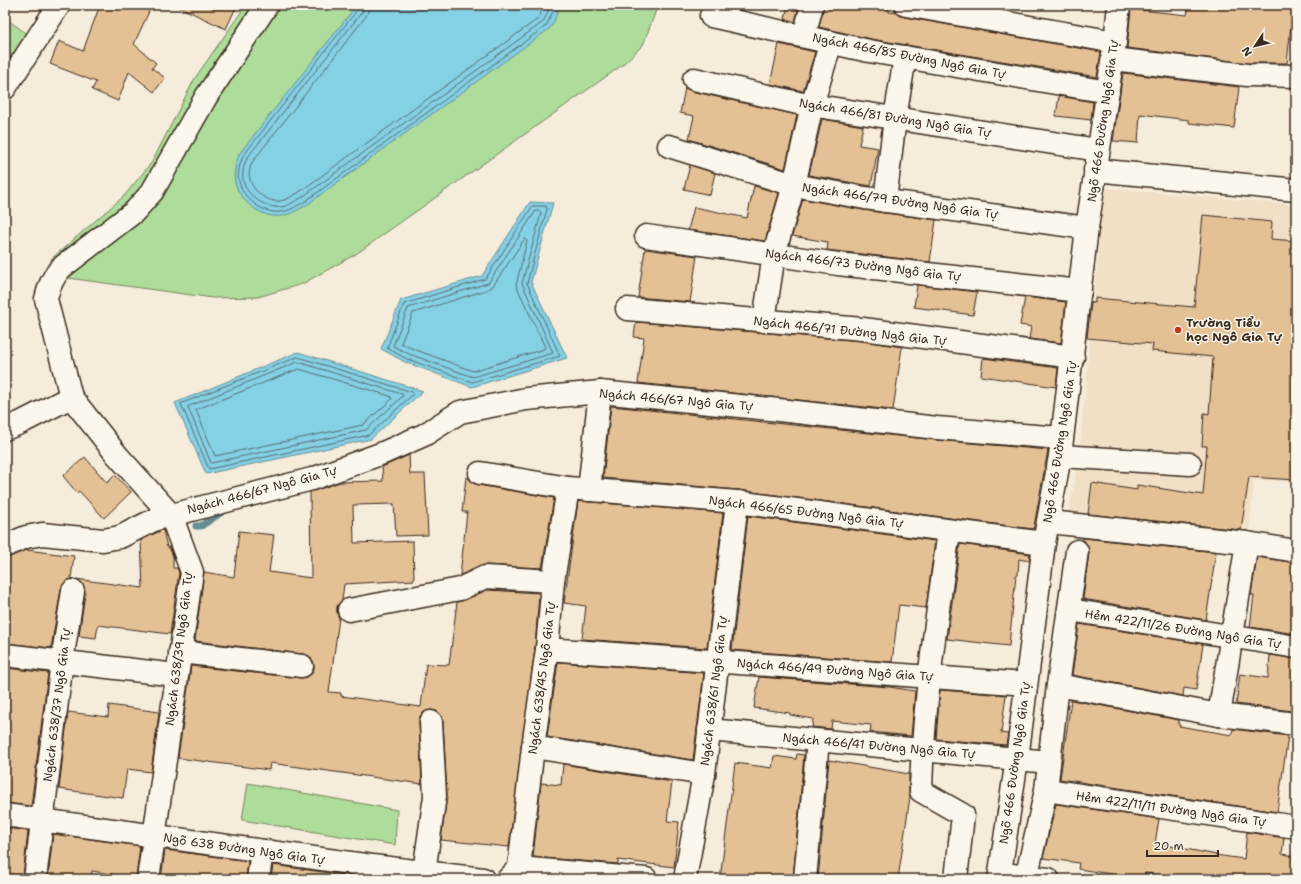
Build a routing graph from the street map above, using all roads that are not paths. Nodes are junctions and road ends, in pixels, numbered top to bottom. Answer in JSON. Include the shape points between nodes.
{"nodes":[{"id":1,"x":59,"y":5,"type":"edge"},
{"id":2,"x":267,"y":5,"type":"edge"},
{"id":3,"x":812,"y":5,"type":"edge"},
{"id":4,"x":906,"y":5,"type":"edge"},
{"id":5,"x":1114,"y":6,"type":"edge"},
{"id":6,"x":711,"y":16,"type":"dead end"},
{"id":7,"x":804,"y":36,"type":"junction"},
{"id":8,"x":831,"y":42,"type":"junction"},
{"id":9,"x":1114,"y":51,"type":"junction"},
{"id":10,"x":905,"y":57,"type":"junction"},
{"id":11,"x":1296,"y":76,"type":"edge"},
{"id":12,"x":694,"y":79,"type":"dead end"},
{"id":13,"x":5,"y":88,"type":"edge"},
{"id":14,"x":1108,"y":92,"type":"junction"},
{"id":15,"x":812,"y":105,"type":"junction"},
{"id":16,"x":895,"y":118,"type":"junction"},
{"id":17,"x":669,"y":146,"type":"dead end"},
{"id":18,"x":1096,"y":160,"type":"junction"},
{"id":19,"x":794,"y":185,"type":"junction"},
{"id":20,"x":1296,"y":190,"type":"edge"},
{"id":21,"x":885,"y":201,"type":"junction"},
{"id":22,"x":1087,"y":228,"type":"junction"},
{"id":23,"x":646,"y":236,"type":"dead end"},
{"id":24,"x":774,"y":254,"type":"junction"},
{"id":25,"x":1080,"y":291,"type":"junction"},
{"id":26,"x":627,"y":309,"type":"dead end"},
{"id":27,"x":764,"y":321,"type":"junction"},
{"id":28,"x":1073,"y":357,"type":"junction"},
{"id":29,"x":600,"y":392,"type":"junction"},
{"id":30,"x":71,"y":397,"type":"junction"},
{"id":31,"x":5,"y":429,"type":"edge"},
{"id":32,"x":1060,"y":447,"type":"junction"},
{"id":33,"x":1190,"y":464,"type":"dead end"},
{"id":34,"x":480,"y":472,"type":"dead end"},
{"id":35,"x":578,"y":489,"type":"junction"},
{"id":36,"x":737,"y":502,"type":"junction"},
{"id":37,"x":171,"y":515,"type":"junction"},
{"id":38,"x":1048,"y":522,"type":"junction"},
{"id":39,"x":949,"y":530,"type":"junction"},
{"id":40,"x":1044,"y":543,"type":"junction"},
{"id":41,"x":1247,"y":544,"type":"junction"},
{"id":42,"x":5,"y":546,"type":"edge"},
{"id":43,"x":1296,"y":550,"type":"edge"},
{"id":44,"x":1077,"y":551,"type":"dead end"},
{"id":45,"x":553,"y":581,"type":"junction"},
{"id":46,"x":73,"y":591,"type":"dead end"},
{"id":47,"x":349,"y":610,"type":"dead end"},
{"id":48,"x":1070,"y":610,"type":"junction"},
{"id":49,"x":1231,"y":635,"type":"junction"},
{"id":50,"x":1296,"y":647,"type":"edge"},
{"id":51,"x":547,"y":649,"type":"junction"},
{"id":52,"x":180,"y":652,"type":"junction"},
{"id":53,"x":5,"y":655,"type":"edge"},
{"id":54,"x":62,"y":661,"type":"junction"},
{"id":55,"x":718,"y":661,"type":"junction"},
{"id":56,"x":302,"y":666,"type":"dead end"},
{"id":57,"x":176,"y":675,"type":"junction"},
{"id":58,"x":929,"y":676,"type":"junction"},
{"id":59,"x":1026,"y":684,"type":"junction"},
{"id":60,"x":1058,"y":685,"type":"junction"},
{"id":61,"x":1219,"y":715,"type":"junction"},
{"id":62,"x":431,"y":722,"type":"dead end"},
{"id":63,"x":1296,"y":724,"type":"edge"},
{"id":64,"x":709,"y":730,"type":"junction"},
{"id":65,"x":818,"y":740,"type":"junction"},
{"id":66,"x":533,"y":748,"type":"junction"},
{"id":67,"x":922,"y":750,"type":"junction"},
{"id":68,"x":1017,"y":759,"type":"junction"},
{"id":69,"x":1049,"y":762,"type":"junction"},
{"id":70,"x":704,"y":774,"type":"junction"},
{"id":71,"x":1046,"y":790,"type":"junction"},
{"id":72,"x":5,"y":815,"type":"edge"},
{"id":73,"x":42,"y":819,"type":"junction"},
{"id":74,"x":1296,"y":827,"type":"edge"},
{"id":75,"x":155,"y":836,"type":"junction"},
{"id":76,"x":262,"y":851,"type":"junction"},
{"id":77,"x":424,"y":872,"type":"junction"},
{"id":78,"x":371,"y":873,"type":"edge"},
{"id":79,"x":513,"y":874,"type":"edge"},
{"id":80,"x":999,"y":876,"type":"edge"},
{"id":81,"x":1027,"y":878,"type":"edge"},
{"id":82,"x":35,"y":879,"type":"edge"},
{"id":83,"x":148,"y":879,"type":"edge"},
{"id":84,"x":258,"y":879,"type":"edge"},
{"id":85,"x":483,"y":879,"type":"edge"},
{"id":86,"x":646,"y":879,"type":"edge"},
{"id":87,"x":685,"y":879,"type":"edge"},
{"id":88,"x":805,"y":879,"type":"edge"},
{"id":89,"x":956,"y":879,"type":"edge"},
{"id":90,"x":1048,"y":879,"type":"edge"}],
"edges":[{"from":1,"to":13,"type":"street"},
{"from":2,"to":30,"type":"street","name":"Ngách 638/39 Ngô Gia Tự","via":[[206,97],[152,192],[134,212],[67,262],[53,276],[46,300]]},
{"from":3,"to":7,"type":"street"},
{"from":4,"to":9,"type":"street"},
{"from":5,"to":9,"type":"street","name":"Ngõ 466 Đường Ngô Gia Tự"},
{"from":6,"to":7,"type":"street","name":"Ngách 466/85 Đường Ngô Gia Tự"},
{"from":7,"to":8,"type":"street","name":"Ngách 466/85 Đường Ngô Gia Tự"},
{"from":8,"to":10,"type":"street","name":"Ngách 466/85 Đường Ngô Gia Tự"},
{"from":8,"to":15,"type":"street"},
{"from":9,"to":11,"type":"street","via":[[1247,75]]},
{"from":9,"to":14,"type":"street","name":"Ngõ 466 Đường Ngô Gia Tự"},
{"from":10,"to":14,"type":"street","name":"Ngách 466/85 Đường Ngô Gia Tự"},
{"from":10,"to":16,"type":"street"},
{"from":12,"to":15,"type":"street","name":"Ngách 466/81 Đường Ngô Gia Tự"},
{"from":14,"to":18,"type":"street","name":"Ngõ 466 Đường Ngô Gia Tự"},
{"from":15,"to":16,"type":"street","name":"Ngách 466/81 Đường Ngô Gia Tự"},
{"from":15,"to":19,"type":"street"},
{"from":16,"to":18,"type":"street","name":"Ngách 466/81 Đường Ngô Gia Tự"},
{"from":16,"to":21,"type":"street"},
{"from":17,"to":19,"type":"street","name":"Ngách 466/79 Đường Ngô Gia Tự"},
{"from":18,"to":20,"type":"street","name":"Ngách 466/81 Đường Ngô Gia Tự"},
{"from":18,"to":22,"type":"street","name":"Ngõ 466 Đường Ngô Gia Tự"},
{"from":19,"to":21,"type":"street","name":"Ngách 466/79 Đường Ngô Gia Tự"},
{"from":19,"to":24,"type":"street"},
{"from":21,"to":22,"type":"street","name":"Ngách 466/79 Đường Ngô Gia Tự"},
{"from":22,"to":25,"type":"street","name":"Ngõ 466 Đường Ngô Gia Tự"},
{"from":23,"to":24,"type":"street","name":"Ngách 466/73 Đường Ngô Gia Tự"},
{"from":24,"to":25,"type":"street","name":"Ngách 466/73 Đường Ngô Gia Tự","via":[[838,264]]},
{"from":24,"to":27,"type":"street"},
{"from":25,"to":28,"type":"street","name":"Ngõ 466 Đường Ngô Gia Tự"},
{"from":26,"to":27,"type":"street","name":"Ngách 466/71 Đường Ngô Gia Tự"},
{"from":27,"to":28,"type":"street","name":"Ngách 466/71 Đường Ngô Gia Tự","via":[[863,329]]},
{"from":28,"to":32,"type":"street","name":"Ngõ 466 Đường Ngô Gia Tự"},
{"from":29,"to":32,"type":"street","name":"Ngách 466/67 Ngô Gia Tự","via":[[937,428]]},
{"from":29,"to":35,"type":"street","name":"Ngách 638/45 Ngô Gia Tự"},
{"from":29,"to":37,"type":"street","name":"Ngách 466/67 Ngô Gia Tự","via":[[526,398],[460,412],[424,434],[383,453],[312,479]]},
{"from":30,"to":31,"type":"street"},
{"from":30,"to":37,"type":"street","name":"Ngách 638/39 Ngô Gia Tự","via":[[117,455]]},
{"from":32,"to":33,"type":"street","name":"Ngách 466/67 Ngô Gia Tự"},
{"from":32,"to":38,"type":"street","name":"Ngõ 466 Đường Ngô Gia Tự"},
{"from":34,"to":35,"type":"street","name":"Ngách 466/65 Đường Ngô Gia Tự"},
{"from":35,"to":36,"type":"street","name":"Ngách 466/65 Đường Ngô Gia Tự"},
{"from":35,"to":45,"type":"street","name":"Ngách 638/45 Ngô Gia Tự"},
{"from":36,"to":39,"type":"street","name":"Ngách 466/65 Đường Ngô Gia Tự"},
{"from":36,"to":55,"type":"street","name":"Ngách 638/61 Ngô Gia Tự"},
{"from":37,"to":42,"type":"street","name":"Ngách 466/67 Ngô Gia Tự","via":[[156,519],[120,537],[104,540],[42,534],[26,537]]},
{"from":37,"to":52,"type":"street","name":"Ngách 638/39 Ngô Gia Tự","via":[[192,572]]},
{"from":38,"to":40,"type":"street","name":"Ngõ 466 Đường Ngô Gia Tự"},
{"from":38,"to":41,"type":"street"},
{"from":39,"to":40,"type":"street","name":"Ngách 466/65 Đường Ngô Gia Tự"},
{"from":39,"to":58,"type":"street"},
{"from":40,"to":59,"type":"street","name":"Ngõ 466 Đường Ngô Gia Tự"},
{"from":41,"to":43,"type":"street"},
{"from":41,"to":49,"type":"street"},
{"from":44,"to":48,"type":"street"},
{"from":45,"to":47,"type":"street","via":[[485,577],[460,589]]},
{"from":45,"to":51,"type":"street","name":"Ngách 638/45 Ngô Gia Tự"},
{"from":46,"to":54,"type":"street","name":"Ngách 638/37 Ngô Gia Tự"},
{"from":48,"to":49,"type":"street","name":"Hẻm 422/11/26 Đường Ngô Gia Tự"},
{"from":48,"to":60,"type":"street"},
{"from":49,"to":50,"type":"street","name":"Hẻm 422/11/26 Đường Ngô Gia Tự"},
{"from":49,"to":61,"type":"street"},
{"from":51,"to":55,"type":"street","name":"Ngách 466/49 Đường Ngô Gia Tự"},
{"from":51,"to":66,"type":"street","name":"Ngách 638/45 Ngô Gia Tự"},
{"from":52,"to":56,"type":"street"},
{"from":52,"to":57,"type":"street","name":"Ngách 638/39 Ngô Gia Tự"},
{"from":53,"to":54,"type":"street"},
{"from":54,"to":57,"type":"street"},
{"from":54,"to":73,"type":"street","name":"Ngách 638/37 Ngô Gia Tự"},
{"from":55,"to":58,"type":"street","name":"Ngách 466/49 Đường Ngô Gia Tự"},
{"from":55,"to":64,"type":"street","name":"Ngách 638/61 Ngô Gia Tự"},
{"from":57,"to":75,"type":"street","name":"Ngách 638/39 Ngô Gia Tự"},
{"from":58,"to":59,"type":"street","name":"Ngách 466/49 Đường Ngô Gia Tự"},
{"from":58,"to":67,"type":"street"},
{"from":59,"to":68,"type":"street","name":"Ngõ 466 Đường Ngô Gia Tự"},
{"from":60,"to":61,"type":"street"},
{"from":60,"to":69,"type":"street"},
{"from":61,"to":63,"type":"street"},
{"from":62,"to":77,"type":"street","via":[[434,796]]},
{"from":64,"to":65,"type":"street","name":"Ngách 466/41 Đường Ngô Gia Tự"},
{"from":64,"to":70,"type":"street","name":"Ngách 638/61 Ngô Gia Tự"},
{"from":65,"to":67,"type":"street","name":"Ngách 466/41 Đường Ngô Gia Tự"},
{"from":65,"to":88,"type":"street"},
{"from":66,"to":70,"type":"street"},
{"from":66,"to":79,"type":"street","name":"Ngách 638/45 Ngô Gia Tự"},
{"from":67,"to":68,"type":"street","name":"Ngách 466/41 Đường Ngô Gia Tự"},
{"from":67,"to":89,"type":"street","via":[[921,791],[963,815]]},
{"from":68,"to":69,"type":"street","name":"Ngách 466/41 Đường Ngô Gia Tự"},
{"from":68,"to":80,"type":"street","name":"Ngõ 466 Đường Ngô Gia Tự"},
{"from":69,"to":71,"type":"street"},
{"from":70,"to":87,"type":"street","name":"Ngách 638/61 Ngô Gia Tự"},
{"from":71,"to":74,"type":"street","name":"Hẻm 422/11/11 Đường Ngô Gia Tự"},
{"from":71,"to":81,"type":"street"},
{"from":72,"to":73,"type":"street","name":"Ngõ 638 Đường Ngô Gia Tự"},
{"from":73,"to":75,"type":"street","name":"Ngõ 638 Đường Ngô Gia Tự"},
{"from":73,"to":82,"type":"street","name":"Ngách 638/37 Ngô Gia Tự"},
{"from":75,"to":76,"type":"street","name":"Ngõ 638 Đường Ngô Gia Tự"},
{"from":75,"to":83,"type":"street","name":"Ngách 638/39 Ngô Gia Tự"},
{"from":76,"to":78,"type":"street","name":"Ngõ 638 Đường Ngô Gia Tự"},
{"from":76,"to":84,"type":"street"},
{"from":77,"to":78,"type":"street","name":"Ngõ 638 Đường Ngô Gia Tự"},
{"from":77,"to":85,"type":"street","name":"Ngõ 638 Đường Ngô Gia Tự"},
{"from":79,"to":86,"type":"street"},
{"from":80,"to":81,"type":"street"},
{"from":81,"to":90,"type":"street"}]}
